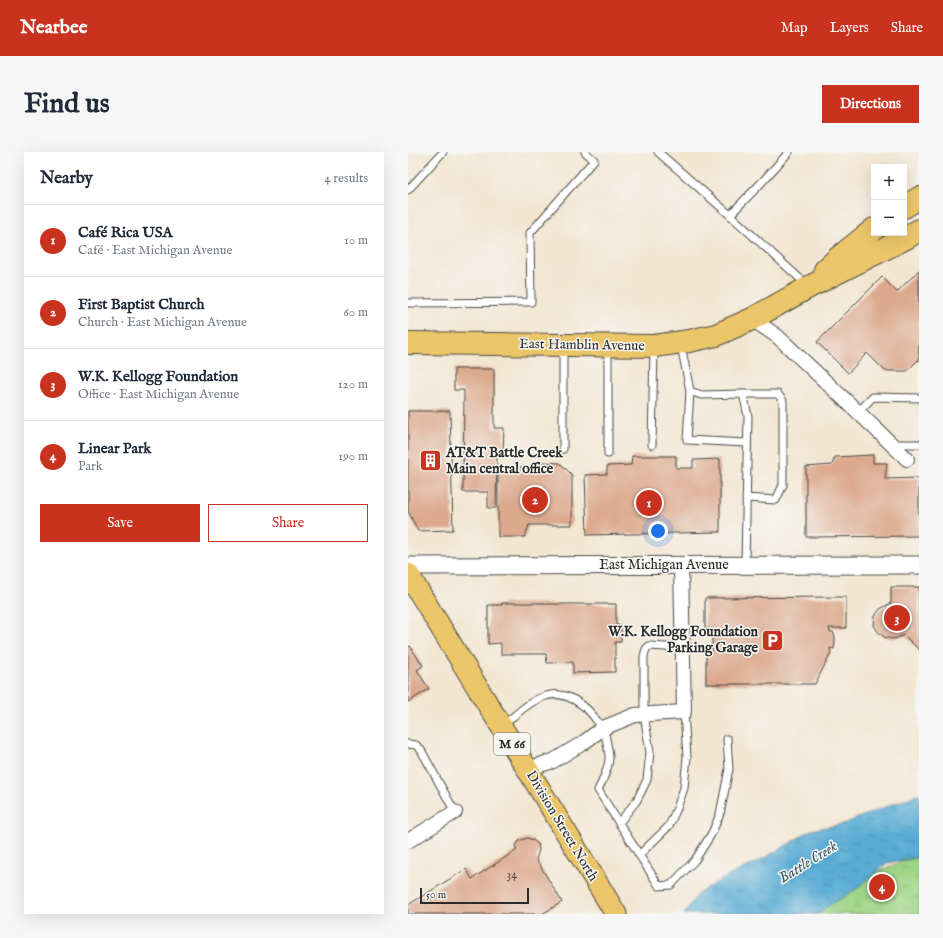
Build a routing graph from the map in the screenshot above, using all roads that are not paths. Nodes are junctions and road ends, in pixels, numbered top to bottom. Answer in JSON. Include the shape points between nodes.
{"nodes":[{"id":1,"x":443,"y":152,"type":"edge"},
{"id":2,"x":585,"y":152,"type":"edge"},
{"id":3,"x":658,"y":152,"type":"edge"},
{"id":4,"x":789,"y":152,"type":"edge"},
{"id":5,"x":408,"y":190,"type":"edge"},
{"id":6,"x":919,"y":198,"type":"edge"},
{"id":7,"x":907,"y":205,"type":"edge"},
{"id":8,"x":730,"y":215,"type":"junction"},
{"id":9,"x":919,"y":230,"type":"edge"},
{"id":10,"x":871,"y":231,"type":"edge"},
{"id":11,"x":809,"y":287,"type":"junction"},
{"id":12,"x":408,"y":303,"type":"edge"},
{"id":13,"x":752,"y":319,"type":"junction"},
{"id":14,"x":680,"y":342,"type":"junction"},
{"id":15,"x":408,"y":343,"type":"edge"},
{"id":16,"x":563,"y":345,"type":"junction"},
{"id":17,"x":608,"y":345,"type":"junction"},
{"id":18,"x":654,"y":346,"type":"junction"},
{"id":19,"x":690,"y":391,"type":"junction"},
{"id":20,"x":744,"y":394,"type":"junction"},
{"id":21,"x":919,"y":398,"type":"edge"},
{"id":22,"x":858,"y":412,"type":"junction"},
{"id":23,"x":747,"y":443,"type":"junction"},
{"id":24,"x":891,"y":444,"type":"junction"},
{"id":25,"x":919,"y":444,"type":"edge"},
{"id":26,"x":652,"y":445,"type":"dead end"},
{"id":27,"x":563,"y":449,"type":"dead end"},
{"id":28,"x":608,"y":454,"type":"dead end"},
{"id":29,"x":907,"y":459,"type":"dead end"},
{"id":30,"x":746,"y":498,"type":"junction"},
{"id":31,"x":919,"y":564,"type":"edge"},
{"id":32,"x":681,"y":565,"type":"junction"},
{"id":33,"x":745,"y":565,"type":"junction"},
{"id":34,"x":408,"y":566,"type":"edge"},
{"id":35,"x":408,"y":574,"type":"edge"},
{"id":36,"x":682,"y":648,"type":"junction"},
{"id":37,"x":684,"y":712,"type":"junction"},
{"id":38,"x":644,"y":714,"type":"junction"},
{"id":39,"x":501,"y":726,"type":"junction"},
{"id":40,"x":603,"y":728,"type":"junction"},
{"id":41,"x":728,"y":739,"type":"dead end"},
{"id":42,"x":408,"y":744,"type":"edge"},
{"id":43,"x":527,"y":769,"type":"junction"},
{"id":44,"x":455,"y":812,"type":"joint"},
{"id":45,"x":619,"y":823,"type":"junction"},
{"id":46,"x":408,"y":841,"type":"edge"},
{"id":47,"x":639,"y":855,"type":"junction"},
{"id":48,"x":616,"y":914,"type":"edge"}],
"edges":[{"from":1,"to":5,"type":"lane"},
{"from":2,"to":12,"type":"lane","via":[[594,160],[530,233],[531,302]]},
{"from":3,"to":8,"type":"lane"},
{"from":4,"to":8,"type":"lane"},
{"from":6,"to":7,"type":"highway"},
{"from":8,"to":11,"type":"lane"},
{"from":9,"to":11,"type":"highway"},
{"from":10,"to":11,"type":"highway","via":[[839,256]]},
{"from":11,"to":13,"type":"highway","name":"East Hamblin Avenue"},
{"from":13,"to":14,"type":"highway","name":"East Hamblin Avenue","via":[[716,335]]},
{"from":13,"to":22,"type":"street","via":[[777,336]]},
{"from":14,"to":18,"type":"highway","name":"East Hamblin Avenue"},
{"from":14,"to":19,"type":"lane"},
{"from":15,"to":16,"type":"highway","name":"East Hamblin Avenue"},
{"from":16,"to":17,"type":"highway","name":"East Hamblin Avenue"},
{"from":16,"to":27,"type":"lane"},
{"from":17,"to":18,"type":"highway","name":"East Hamblin Avenue"},
{"from":17,"to":28,"type":"lane"},
{"from":18,"to":26,"type":"lane"},
{"from":19,"to":20,"type":"lane","via":[[701,395]]},
{"from":19,"to":23,"type":"lane","via":[[687,440]]},
{"from":20,"to":23,"type":"lane","via":[[748,416]]},
{"from":20,"to":30,"type":"lane","via":[[778,394],[783,401],[783,485],[776,500]]},
{"from":21,"to":22,"type":"lane","via":[[873,397]]},
{"from":22,"to":24,"type":"street"},
{"from":23,"to":30,"type":"lane"},
{"from":24,"to":25,"type":"lane"},
{"from":24,"to":29,"type":"street"},
{"from":30,"to":33,"type":"lane"},
{"from":31,"to":33,"type":"street","name":"East Michigan Avenue"},
{"from":32,"to":33,"type":"street","name":"East Michigan Avenue"},
{"from":32,"to":34,"type":"street","name":"East Michigan Avenue"},
{"from":32,"to":36,"type":"street"},
{"from":35,"to":39,"type":"main road","name":"Division Street North","number":"M 66"},
{"from":36,"to":37,"type":"street"},
{"from":36,"to":38,"type":"lane","via":[[649,646],[646,649]]},
{"from":37,"to":38,"type":"street"},
{"from":37,"to":47,"type":"lane","via":[[687,757],[684,788],[678,808],[669,826]]},
{"from":38,"to":40,"type":"street"},
{"from":38,"to":45,"type":"lane","via":[[650,752],[647,780],[637,800]]},
{"from":39,"to":40,"type":"lane","via":[[537,699],[560,694],[583,706]]},
{"from":39,"to":43,"type":"main road","name":"Division Street North","number":"M 66"},
{"from":40,"to":43,"type":"street","via":[[553,761]]},
{"from":40,"to":45,"type":"lane","via":[[609,759],[598,790]]},
{"from":41,"to":47,"type":"lane","via":[[729,770],[720,814],[712,834],[695,860],[671,885],[659,886]]},
{"from":42,"to":44,"type":"lane","via":[[416,745],[421,750]]},
{"from":43,"to":48,"type":"main road","name":"Division Street North","number":"M 66"},
{"from":44,"to":46,"type":"street"},
{"from":45,"to":47,"type":"lane"}]}
